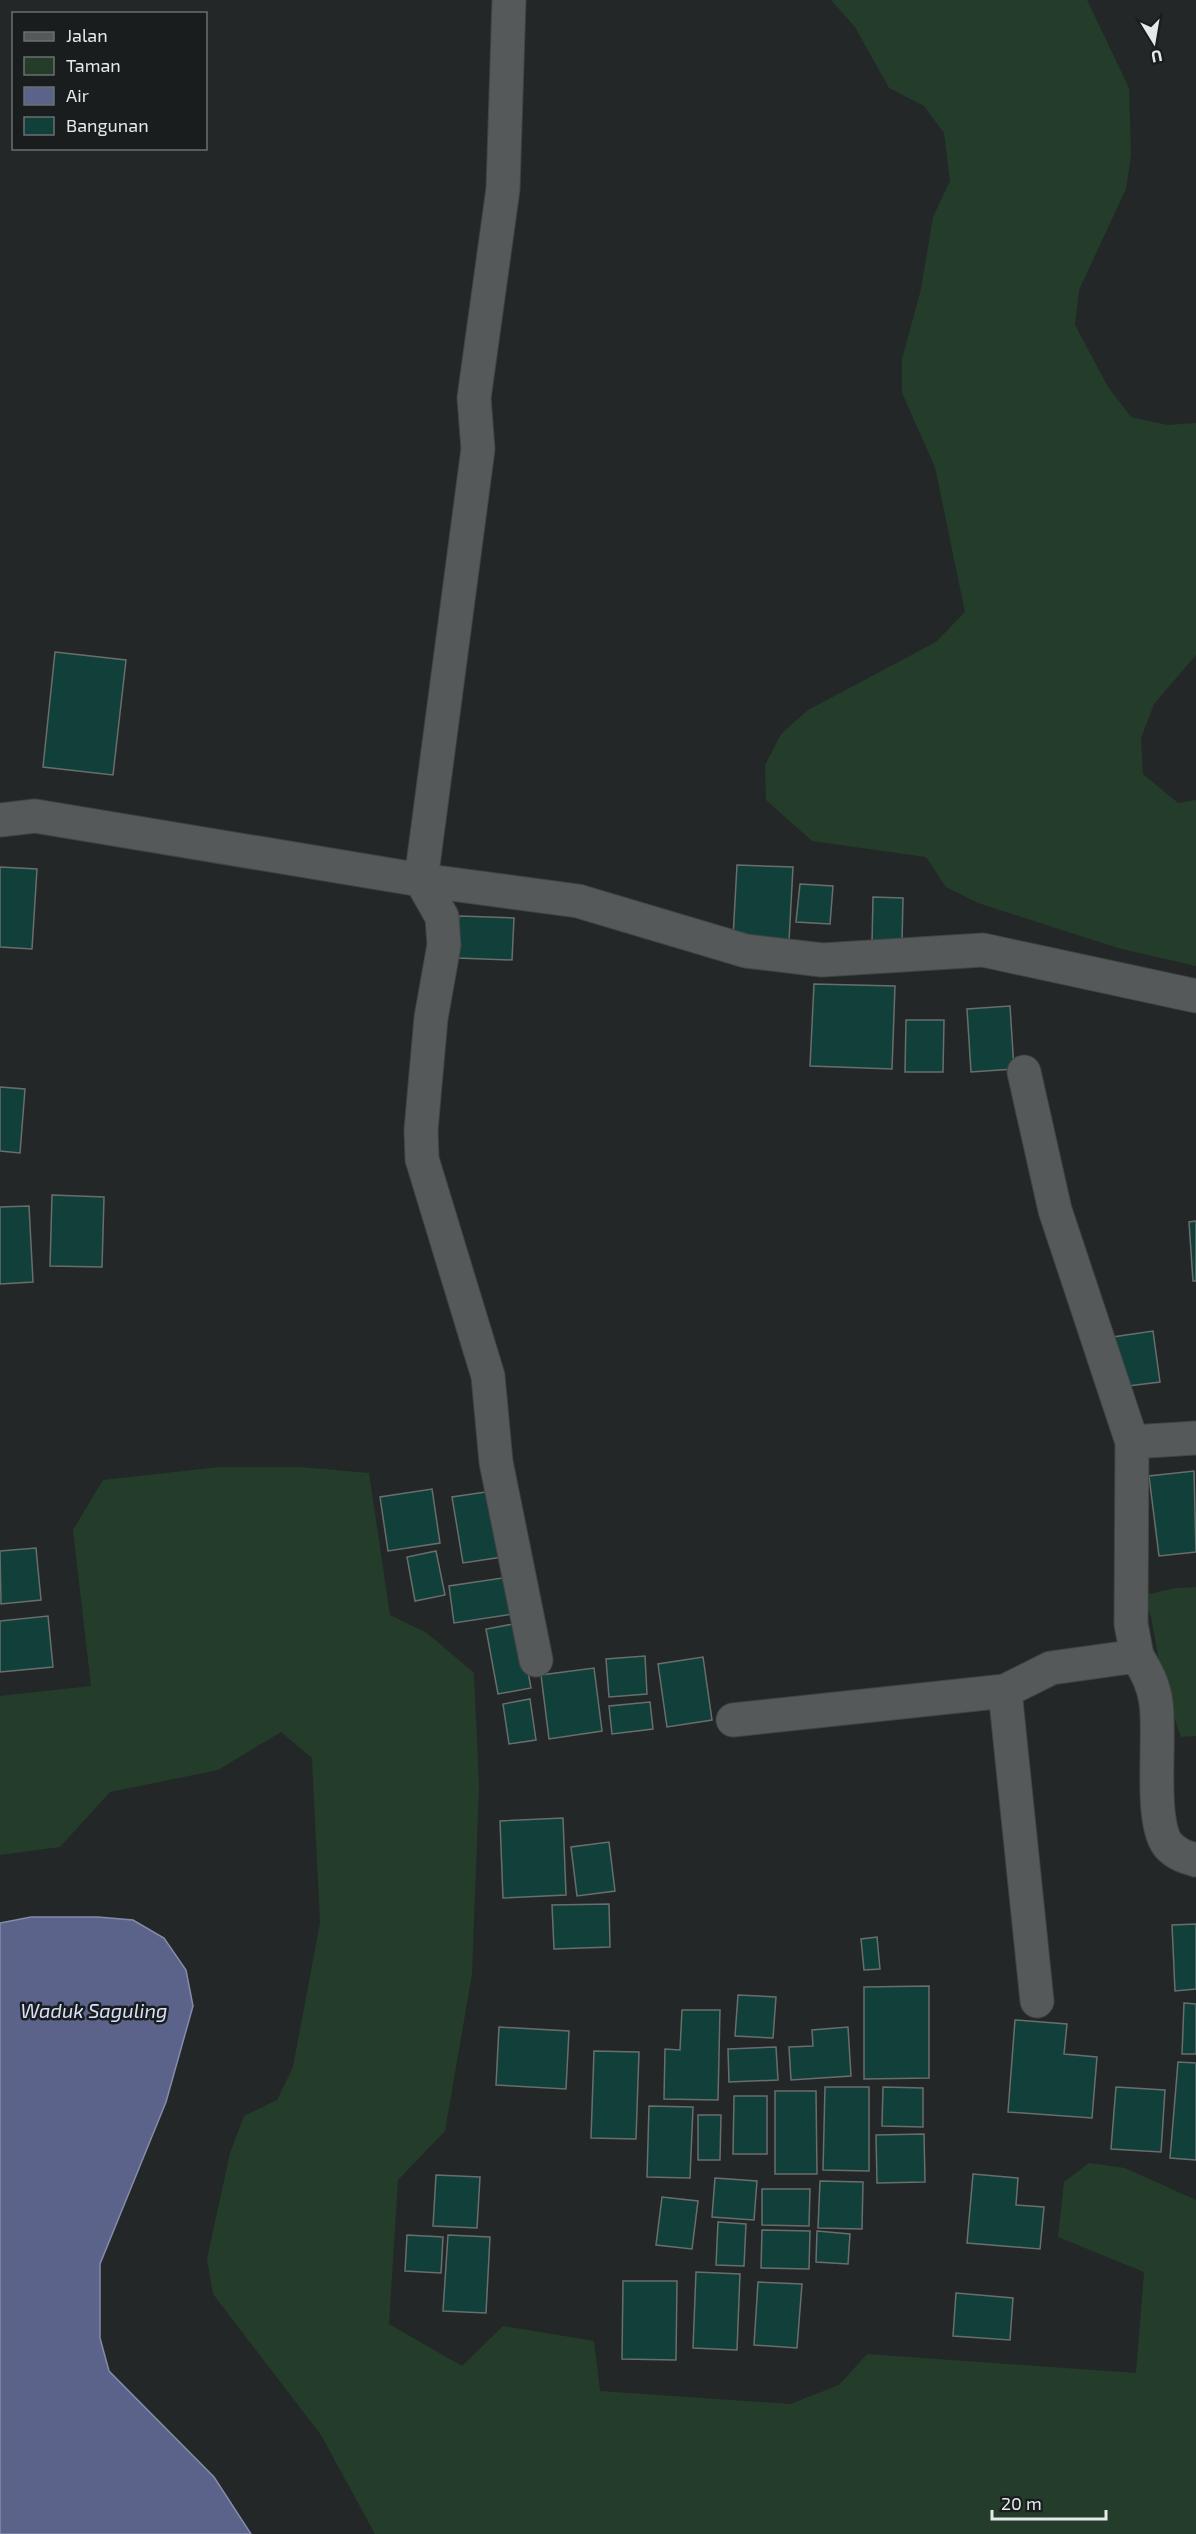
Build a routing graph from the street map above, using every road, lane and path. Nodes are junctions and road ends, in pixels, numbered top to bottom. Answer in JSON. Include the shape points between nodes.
{"nodes":[{"id":1,"x":509,"y":0,"type":"edge"},
{"id":2,"x":0,"y":820,"type":"edge"},
{"id":3,"x":421,"y":880,"type":"junction"},
{"id":4,"x":1196,"y":996,"type":"edge"},
{"id":5,"x":1024,"y":1072,"type":"dead end"},
{"id":6,"x":1196,"y":1438,"type":"edge"},
{"id":7,"x":1132,"y":1442,"type":"junction"},
{"id":8,"x":1137,"y":1656,"type":"junction"},
{"id":9,"x":536,"y":1660,"type":"dead end"},
{"id":10,"x":1005,"y":1691,"type":"junction"},
{"id":11,"x":733,"y":1720,"type":"dead end"},
{"id":12,"x":1196,"y":1860,"type":"edge"},
{"id":13,"x":1037,"y":2001,"type":"dead end"}],
"edges":[{"from":1,"to":3,"type":"street","via":[[503,189],[474,398],[478,448]]},
{"from":2,"to":3,"type":"street","via":[[35,816]]},
{"from":3,"to":4,"type":"street","via":[[578,901],[746,951],[822,960],[983,950]]},
{"from":3,"to":9,"type":"street","via":[[442,917],[444,945],[431,1018],[422,1159],[488,1376],[496,1461]]},
{"from":5,"to":7,"type":"street","via":[[1055,1210]]},
{"from":6,"to":7,"type":"street"},
{"from":7,"to":8,"type":"street","via":[[1131,1624]]},
{"from":8,"to":10,"type":"street","via":[[1051,1668]]},
{"from":8,"to":12,"type":"street","via":[[1151,1681],[1156,1704],[1160,1827],[1169,1846],[1182,1857]]},
{"from":10,"to":11,"type":"street"},
{"from":10,"to":13,"type":"street"}]}
